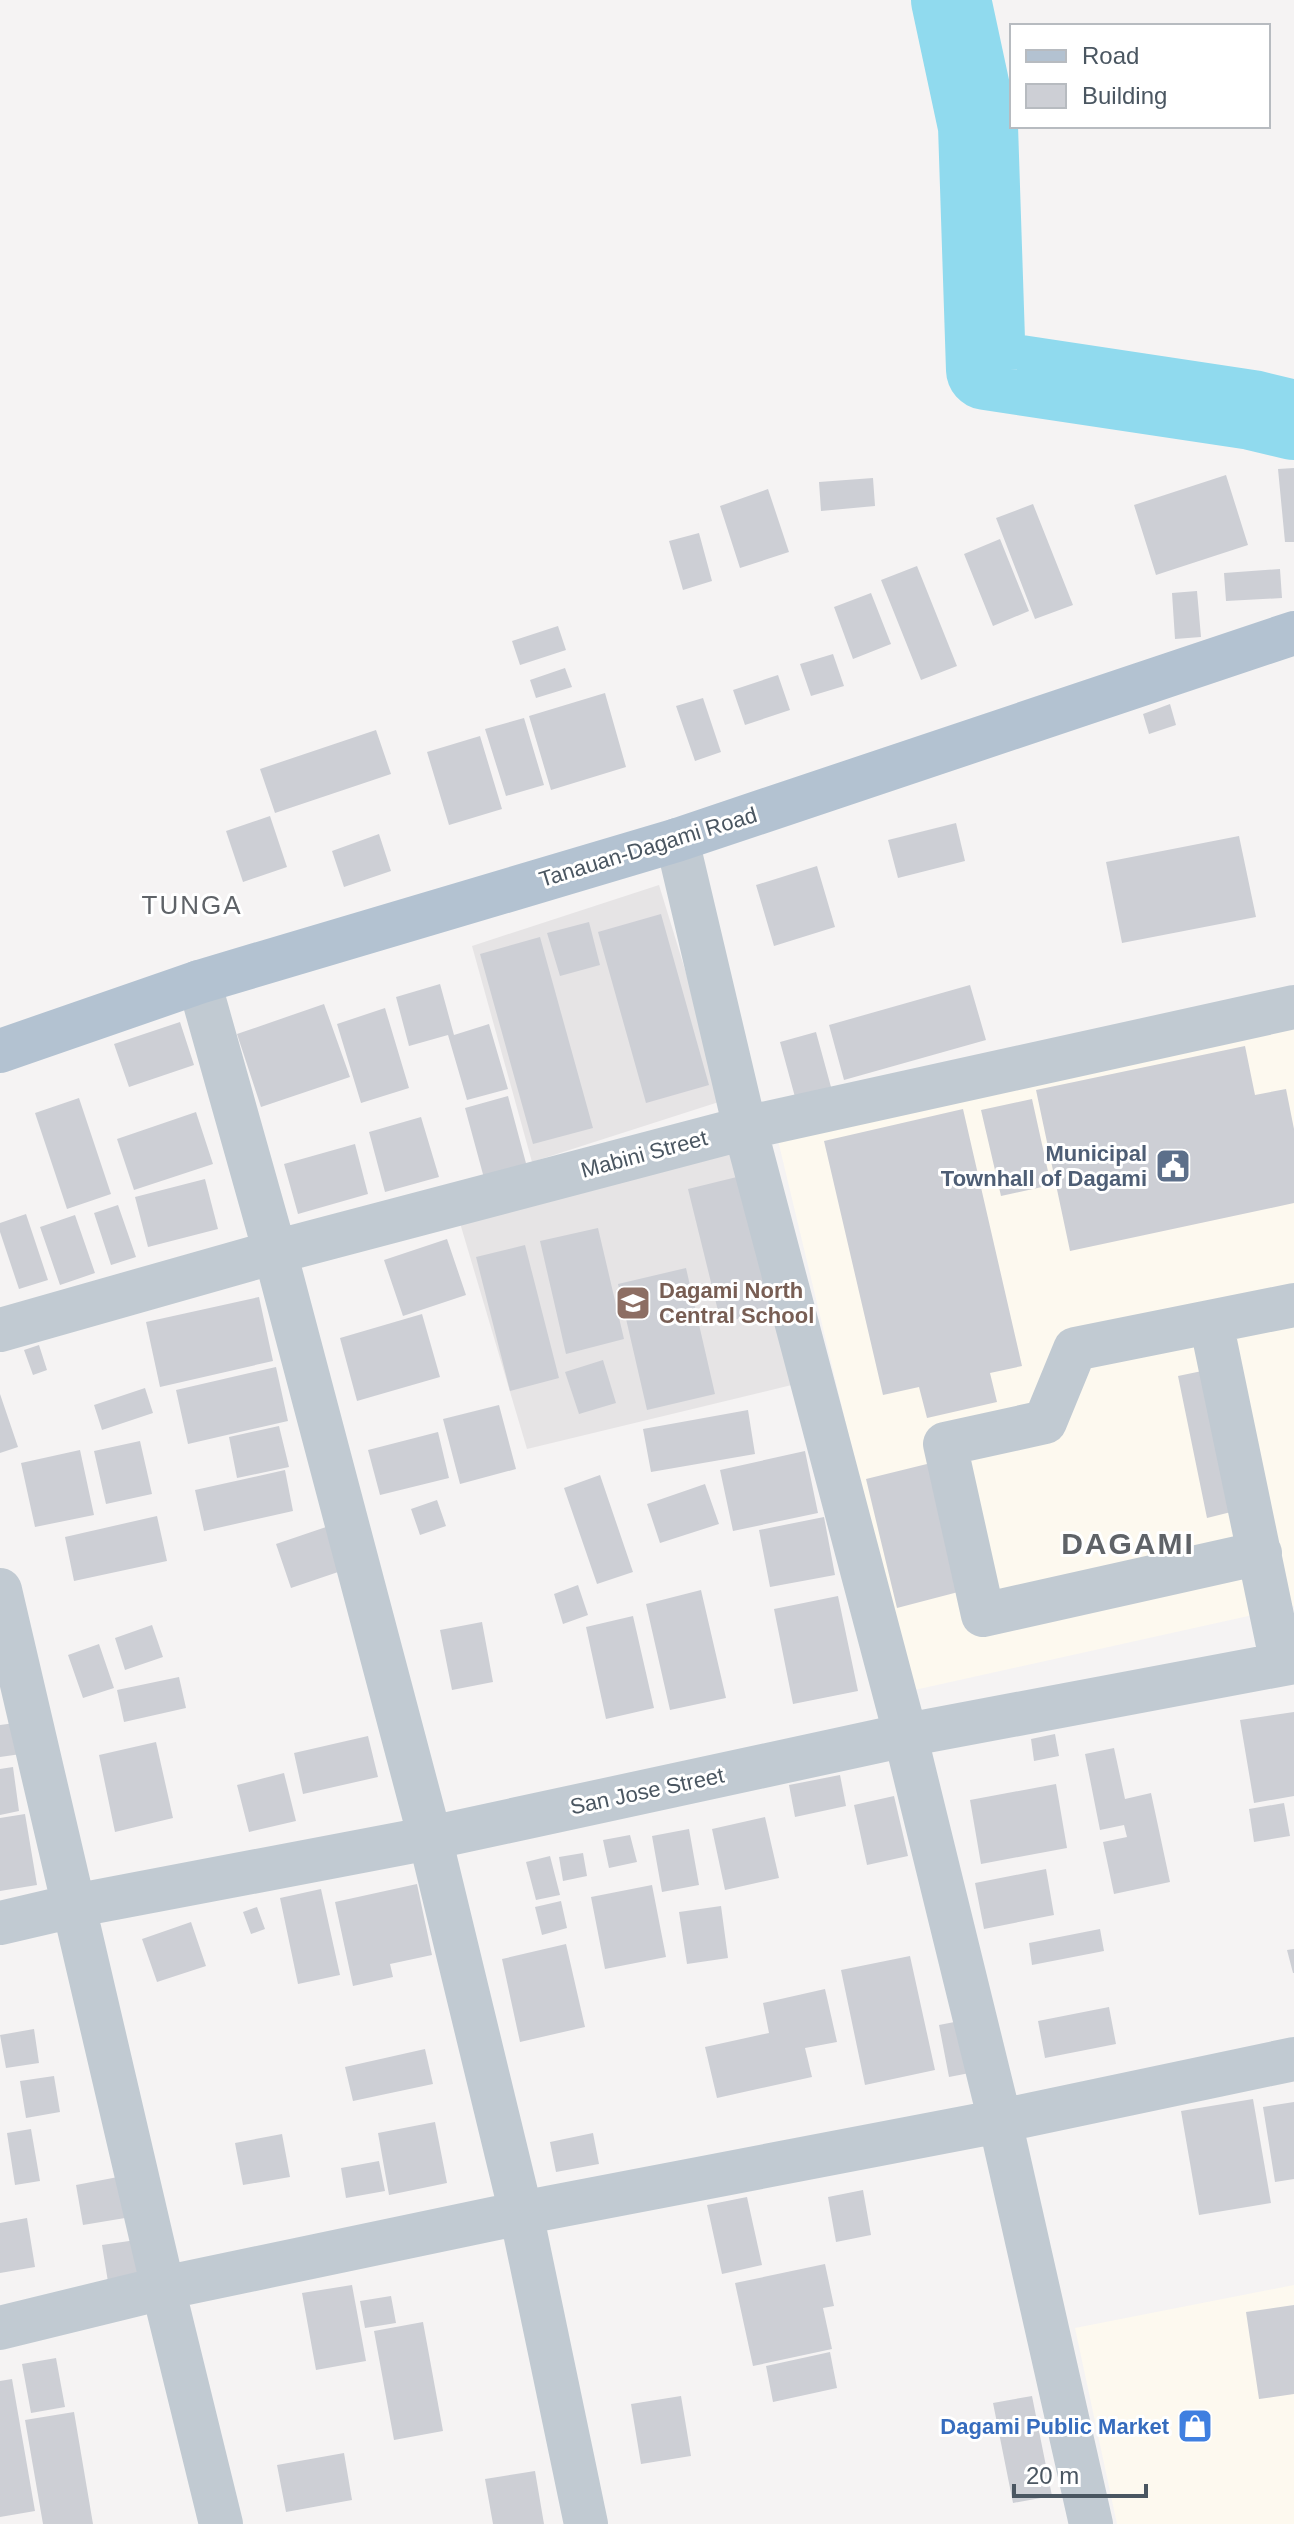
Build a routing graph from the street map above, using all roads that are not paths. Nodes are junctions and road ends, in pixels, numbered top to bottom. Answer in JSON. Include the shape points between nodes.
{"nodes":[{"id":1,"x":1294,"y":633,"type":"edge"},
{"id":2,"x":677,"y":840,"type":"junction"},
{"id":3,"x":199,"y":982,"type":"junction"},
{"id":4,"x":1294,"y":1007,"type":"edge"},
{"id":5,"x":0,"y":1051,"type":"edge"},
{"id":6,"x":745,"y":1128,"type":"junction"},
{"id":7,"x":275,"y":1252,"type":"junction"},
{"id":8,"x":1294,"y":1305,"type":"edge"},
{"id":9,"x":1211,"y":1322,"type":"junction"},
{"id":10,"x":0,"y":1330,"type":"edge"},
{"id":11,"x":1260,"y":1553,"type":"junction"},
{"id":12,"x":0,"y":1590,"type":"edge"},
{"id":13,"x":1288,"y":1663,"type":"edge"},
{"id":14,"x":906,"y":1735,"type":"junction"},
{"id":15,"x":430,"y":1838,"type":"junction"},
{"id":16,"x":73,"y":1906,"type":"junction"},
{"id":17,"x":0,"y":1923,"type":"edge"},
{"id":18,"x":1294,"y":2059,"type":"edge"},
{"id":19,"x":1000,"y":2121,"type":"junction"},
{"id":20,"x":521,"y":2213,"type":"junction"},
{"id":21,"x":163,"y":2288,"type":"junction"},
{"id":22,"x":0,"y":2328,"type":"edge"},
{"id":23,"x":221,"y":2524,"type":"edge"},
{"id":24,"x":586,"y":2524,"type":"edge"},
{"id":25,"x":1091,"y":2524,"type":"edge"}],
"edges":[{"from":1,"to":2,"type":"main road","name":"Tanauan-Dagami Road"},
{"from":2,"to":3,"type":"main road","name":"Tanauan-Dagami Road"},
{"from":2,"to":6,"type":"street"},
{"from":3,"to":5,"type":"main road","name":"Tanauan-Dagami Road"},
{"from":3,"to":7,"type":"street"},
{"from":4,"to":6,"type":"street","name":"Mabini Street"},
{"from":6,"to":7,"type":"street","name":"Mabini Street"},
{"from":6,"to":14,"type":"street"},
{"from":7,"to":10,"type":"street","name":"Mabini Street"},
{"from":7,"to":15,"type":"street"},
{"from":8,"to":9,"type":"street"},
{"from":9,"to":11,"type":"street"},
{"from":9,"to":11,"type":"street","via":[[1075,1349],[1045,1422],[945,1444],[983,1615]]},
{"from":11,"to":13,"type":"street"},
{"from":12,"to":16,"type":"street"},
{"from":13,"to":14,"type":"street","name":"San Jose Street"},
{"from":14,"to":15,"type":"street","name":"San Jose Street"},
{"from":14,"to":19,"type":"street"},
{"from":15,"to":16,"type":"street","name":"San Jose Street"},
{"from":15,"to":20,"type":"street"},
{"from":16,"to":17,"type":"street","name":"San Jose Street"},
{"from":16,"to":21,"type":"street"},
{"from":18,"to":19,"type":"street"},
{"from":19,"to":20,"type":"street"},
{"from":19,"to":25,"type":"street"},
{"from":20,"to":21,"type":"street"},
{"from":20,"to":24,"type":"street"},
{"from":21,"to":22,"type":"street"},
{"from":21,"to":23,"type":"street"}]}
